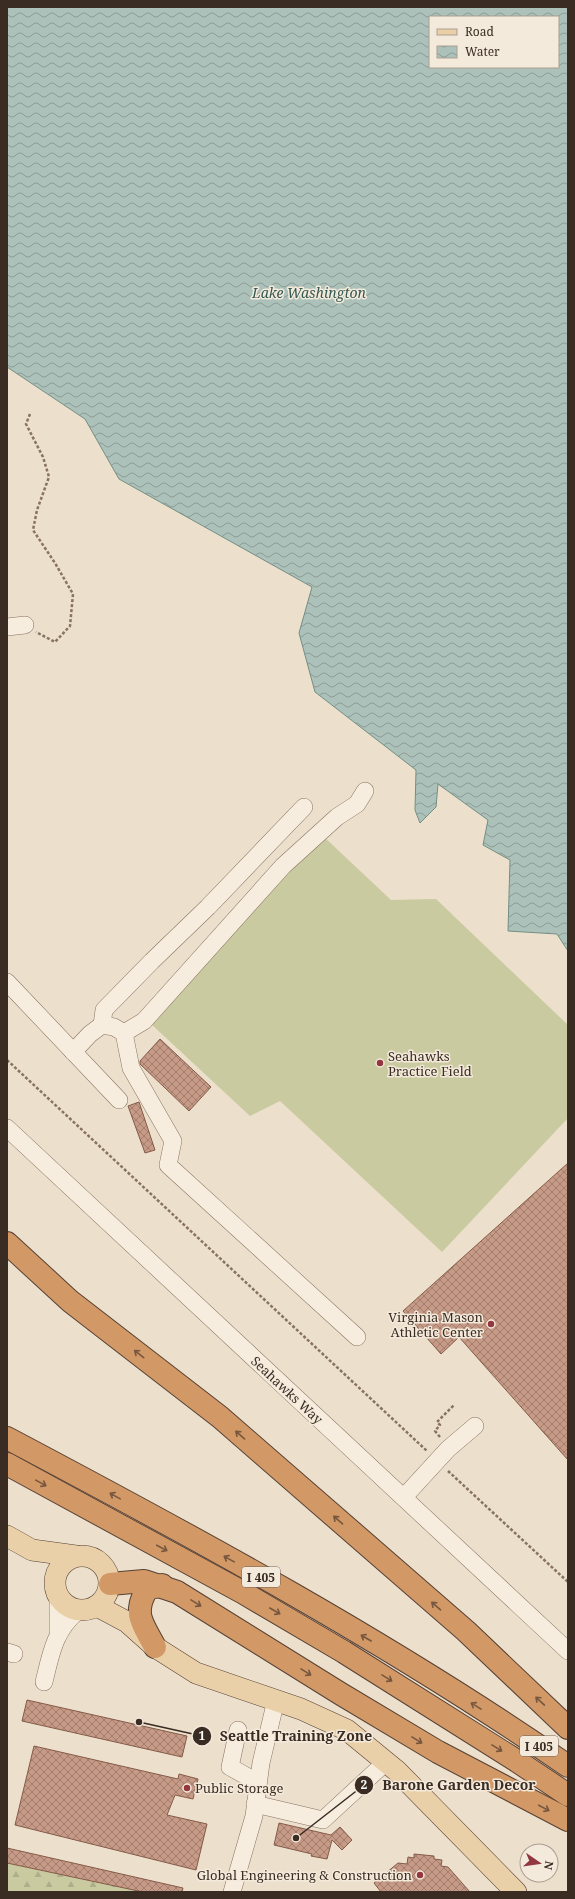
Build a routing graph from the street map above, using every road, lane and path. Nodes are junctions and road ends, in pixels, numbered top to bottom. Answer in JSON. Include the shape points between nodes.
{"nodes":[{"id":1,"x":30,"y":414,"type":"dead end"},
{"id":2,"x":25,"y":625,"type":"joint"},
{"id":3,"x":7,"y":627,"type":"edge"},
{"id":4,"x":365,"y":791,"type":"dead end"},
{"id":5,"x":304,"y":807,"type":"dead end"},
{"id":6,"x":7,"y":982,"type":"edge"},
{"id":7,"x":102,"y":1025,"type":"junction"},
{"id":8,"x":124,"y":1033,"type":"junction"},
{"id":9,"x":73,"y":1052,"type":"junction"},
{"id":10,"x":7,"y":1060,"type":"edge"},
{"id":11,"x":119,"y":1100,"type":"dead end"},
{"id":12,"x":7,"y":1128,"type":"edge"},
{"id":13,"x":7,"y":1243,"type":"edge"},
{"id":14,"x":357,"y":1337,"type":"dead end"},
{"id":15,"x":454,"y":1405,"type":"dead end"},
{"id":16,"x":474,"y":1426,"type":"dead end"},
{"id":17,"x":434,"y":1431,"type":"dead end"},
{"id":18,"x":7,"y":1438,"type":"edge"},
{"id":19,"x":430,"y":1454,"type":"dead end"},
{"id":20,"x":7,"y":1464,"type":"edge"},
{"id":21,"x":444,"y":1467,"type":"dead end"},
{"id":22,"x":404,"y":1497,"type":"junction"},
{"id":23,"x":7,"y":1536,"type":"edge"},
{"id":24,"x":32,"y":1550,"type":"junction"},
{"id":25,"x":76,"y":1556,"type":"junction"},
{"id":26,"x":568,"y":1582,"type":"edge"},
{"id":27,"x":162,"y":1585,"type":"junction"},
{"id":28,"x":56,"y":1587,"type":"junction"},
{"id":29,"x":98,"y":1598,"type":"junction"},
{"id":30,"x":58,"y":1632,"type":"junction"},
{"id":31,"x":155,"y":1647,"type":"junction"},
{"id":32,"x":568,"y":1651,"type":"edge"},
{"id":33,"x":44,"y":1682,"type":"dead end"},
{"id":34,"x":276,"y":1700,"type":"junction"},
{"id":35,"x":568,"y":1728,"type":"edge"},
{"id":36,"x":238,"y":1730,"type":"dead end"},
{"id":37,"x":387,"y":1761,"type":"junction"},
{"id":38,"x":568,"y":1766,"type":"edge"},
{"id":39,"x":257,"y":1782,"type":"junction"},
{"id":40,"x":568,"y":1795,"type":"edge"},
{"id":41,"x":256,"y":1804,"type":"junction"},
{"id":42,"x":568,"y":1820,"type":"edge"},
{"id":43,"x":232,"y":1892,"type":"edge"},
{"id":44,"x":516,"y":1892,"type":"edge"}],
"edges":[{"from":1,"to":2,"type":"path","via":[[26,424],[50,477],[37,510],[33,530],[73,594],[70,626],[54,642]]},
{"from":2,"to":3,"type":"street"},
{"from":4,"to":8,"type":"street","via":[[357,804],[337,818],[283,866],[144,1021]]},
{"from":5,"to":7,"type":"street","via":[[104,1010]]},
{"from":6,"to":9,"type":"street"},
{"from":7,"to":8,"type":"street","via":[[114,1027]]},
{"from":7,"to":9,"type":"street"},
{"from":8,"to":14,"type":"street","via":[[131,1068],[173,1141],[168,1165]]},
{"from":9,"to":11,"type":"street"},
{"from":10,"to":19,"type":"path"},
{"from":12,"to":22,"type":"street","name":"Seahawks Way"},
{"from":35,"to":13,"type":"highway","one_way":true,"via":[[466,1631],[220,1417],[70,1301]]},
{"from":15,"to":17,"type":"path","via":[[437,1422],[440,1425]]},
{"from":16,"to":22,"type":"street","via":[[448,1449]]},
{"from":38,"to":18,"type":"highway","number":"I 405","one_way":true,"via":[[398,1657],[269,1581]]},
{"from":20,"to":40,"type":"highway","number":"I 405","one_way":true,"via":[[242,1592],[510,1756]]},
{"from":21,"to":26,"type":"path"},
{"from":22,"to":32,"type":"street","name":"Seahawks Way"},
{"from":23,"to":24,"type":"main road"},
{"from":24,"to":25,"type":"main road"},
{"from":24,"to":28,"type":"main road"},
{"from":25,"to":28,"type":"main road","via":[[62,1564]]},
{"from":25,"to":29,"type":"main road","via":[[85,1555],[100,1562],[107,1572]]},
{"from":27,"to":29,"type":"highway","via":[[144,1581]]},
{"from":27,"to":31,"type":"highway","via":[[147,1589],[139,1602],[140,1618]]},
{"from":27,"to":42,"type":"highway","one_way":true,"via":[[438,1752]]},
{"from":28,"to":29,"type":"main road","via":[[70,1608]]},
{"from":28,"to":30,"type":"street"},
{"from":29,"to":30,"type":"street","via":[[68,1619]]},
{"from":29,"to":31,"type":"main road"},
{"from":30,"to":33,"type":"street"},
{"from":31,"to":34,"type":"main road","via":[[196,1673]]},
{"from":34,"to":37,"type":"main road","via":[[347,1730]]},
{"from":34,"to":39,"type":"street"},
{"from":36,"to":39,"type":"street","via":[[230,1767]]},
{"from":37,"to":41,"type":"street","via":[[323,1820]]},
{"from":37,"to":44,"type":"main road"},
{"from":39,"to":41,"type":"street"},
{"from":41,"to":43,"type":"street"}]}
